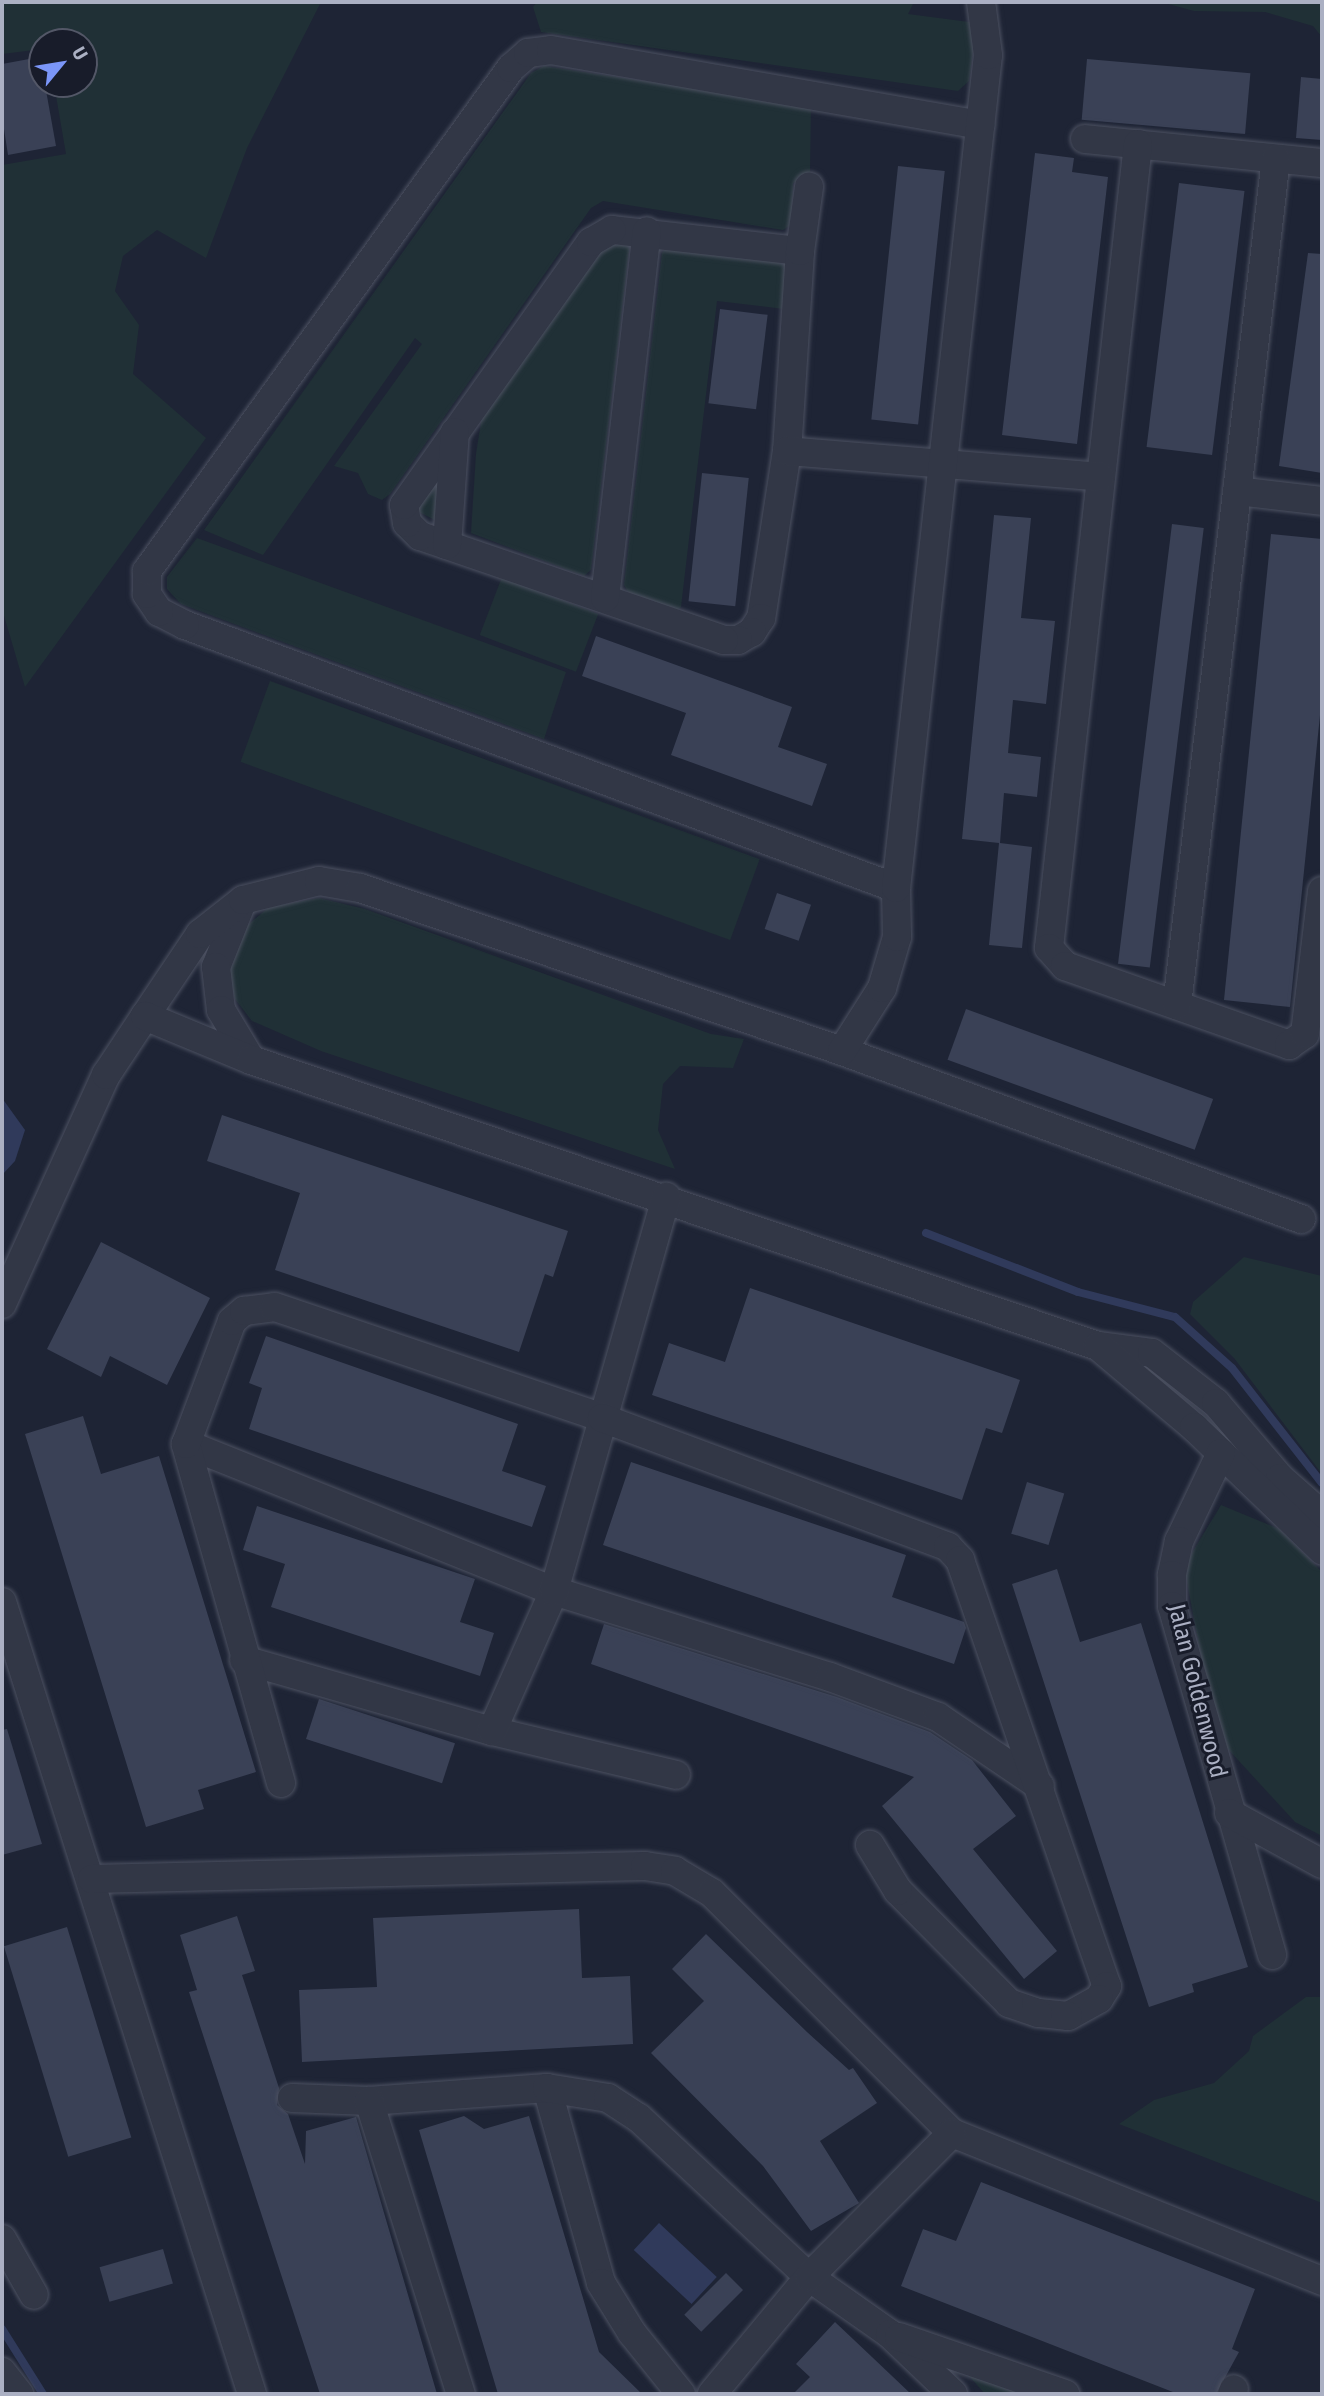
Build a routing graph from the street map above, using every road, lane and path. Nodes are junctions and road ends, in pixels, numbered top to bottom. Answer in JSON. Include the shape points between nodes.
{"nodes":[{"id":1,"x":981,"y":2,"type":"edge"},
{"id":2,"x":981,"y":125,"type":"junction"},
{"id":3,"x":1085,"y":139,"type":"dead end"},
{"id":4,"x":1138,"y":144,"type":"junction"},
{"id":5,"x":1276,"y":159,"type":"junction"},
{"id":6,"x":1322,"y":163,"type":"edge"},
{"id":7,"x":809,"y":187,"type":"dead end"},
{"id":8,"x":647,"y":231,"type":"junction"},
{"id":9,"x":800,"y":251,"type":"junction"},
{"id":10,"x":455,"y":432,"type":"junction"},
{"id":11,"x":787,"y":451,"type":"junction"},
{"id":12,"x":946,"y":464,"type":"junction"},
{"id":13,"x":1100,"y":477,"type":"junction"},
{"id":14,"x":1237,"y":491,"type":"junction"},
{"id":15,"x":1322,"y":501,"type":"edge"},
{"id":16,"x":447,"y":545,"type":"junction"},
{"id":17,"x":605,"y":598,"type":"junction"},
{"id":18,"x":896,"y":888,"type":"junction"},
{"id":19,"x":1322,"y":891,"type":"edge"},
{"id":20,"x":243,"y":900,"type":"junction"},
{"id":21,"x":1177,"y":1005,"type":"junction"},
{"id":22,"x":145,"y":1016,"type":"junction"},
{"id":23,"x":842,"y":1051,"type":"junction"},
{"id":24,"x":251,"y":1060,"type":"junction"},
{"id":25,"x":666,"y":1197,"type":"junction"},
{"id":26,"x":1301,"y":1219,"type":"dead end"},
{"id":27,"x":2,"y":1304,"type":"edge"},
{"id":28,"x":1098,"y":1346,"type":"junction"},
{"id":29,"x":602,"y":1418,"type":"junction"},
{"id":30,"x":186,"y":1444,"type":"junction"},
{"id":31,"x":1221,"y":1453,"type":"junction"},
{"id":32,"x":1273,"y":1487,"type":"junction"},
{"id":33,"x":1322,"y":1515,"type":"edge"},
{"id":34,"x":1322,"y":1550,"type":"edge"},
{"id":35,"x":554,"y":1591,"type":"junction"},
{"id":36,"x":2,"y":1602,"type":"edge"},
{"id":37,"x":244,"y":1660,"type":"junction"},
{"id":38,"x":492,"y":1731,"type":"junction"},
{"id":39,"x":676,"y":1775,"type":"dead end"},
{"id":40,"x":281,"y":1783,"type":"dead end"},
{"id":41,"x":1040,"y":1786,"type":"junction"},
{"id":42,"x":1229,"y":1812,"type":"junction"},
{"id":43,"x":870,"y":1845,"type":"dead end"},
{"id":44,"x":1322,"y":1864,"type":"edge"},
{"id":45,"x":92,"y":1879,"type":"junction"},
{"id":46,"x":1272,"y":1955,"type":"dead end"},
{"id":47,"x":547,"y":2088,"type":"junction"},
{"id":48,"x":292,"y":2098,"type":"dead end"},
{"id":49,"x":369,"y":2101,"type":"junction"},
{"id":50,"x":952,"y":2133,"type":"junction"},
{"id":51,"x":2,"y":2239,"type":"edge"},
{"id":52,"x":809,"y":2277,"type":"junction"},
{"id":53,"x":1322,"y":2281,"type":"edge"},
{"id":54,"x":34,"y":2295,"type":"dead end"},
{"id":55,"x":890,"y":2334,"type":"junction"},
{"id":56,"x":2,"y":2372,"type":"edge"},
{"id":57,"x":19,"y":2394,"type":"edge"},
{"id":58,"x":252,"y":2394,"type":"edge"},
{"id":59,"x":461,"y":2394,"type":"edge"},
{"id":60,"x":681,"y":2394,"type":"edge"},
{"id":61,"x":712,"y":2394,"type":"edge"},
{"id":62,"x":953,"y":2394,"type":"edge"},
{"id":63,"x":1065,"y":2394,"type":"edge"}],
"edges":[{"from":1,"to":2,"type":"street","via":[[988,55]]},
{"from":2,"to":12,"type":"street"},
{"from":2,"to":18,"type":"street","via":[[551,50],[528,53],[511,68],[147,571],[147,594],[159,612],[185,625]]},
{"from":3,"to":4,"type":"street"},
{"from":4,"to":5,"type":"street"},
{"from":4,"to":13,"type":"street"},
{"from":5,"to":6,"type":"street"},
{"from":5,"to":14,"type":"street"},
{"from":7,"to":9,"type":"street"},
{"from":8,"to":9,"type":"street"},
{"from":8,"to":10,"type":"street","via":[[612,230],[591,242]]},
{"from":8,"to":17,"type":"street"},
{"from":9,"to":11,"type":"street"},
{"from":10,"to":16,"type":"street"},
{"from":10,"to":16,"type":"street","via":[[404,505],[407,523],[420,536]]},
{"from":11,"to":12,"type":"street"},
{"from":11,"to":17,"type":"street","via":[[761,618],[752,632],[738,640],[724,640]]},
{"from":12,"to":13,"type":"street"},
{"from":12,"to":18,"type":"street"},
{"from":13,"to":21,"type":"street","via":[[1049,948],[1065,966]]},
{"from":14,"to":15,"type":"street"},
{"from":14,"to":21,"type":"street"},
{"from":16,"to":17,"type":"street"},
{"from":18,"to":23,"type":"street","via":[[897,937],[891,964]]},
{"from":19,"to":21,"type":"street","via":[[1305,1034],[1299,1042],[1289,1045]]},
{"from":20,"to":22,"type":"street","via":[[200,934]]},
{"from":20,"to":23,"type":"street","via":[[319,881],[360,888]]},
{"from":20,"to":24,"type":"street","via":[[216,967],[221,1010]]},
{"from":22,"to":24,"type":"street"},
{"from":22,"to":27,"type":"street","via":[[106,1074]]},
{"from":23,"to":26,"type":"street"},
{"from":24,"to":25,"type":"street"},
{"from":25,"to":28,"type":"street"},
{"from":25,"to":29,"type":"street"},
{"from":28,"to":31,"type":"street"},
{"from":28,"to":32,"type":"street","via":[[1152,1353],[1179,1370],[1216,1403]]},
{"from":29,"to":30,"type":"street","via":[[275,1307],[258,1308],[232,1321]]},
{"from":29,"to":35,"type":"street"},
{"from":29,"to":41,"type":"street","via":[[948,1547],[960,1560]]},
{"from":30,"to":35,"type":"street"},
{"from":30,"to":37,"type":"street"},
{"from":31,"to":32,"type":"street"},
{"from":31,"to":42,"type":"street","name":"Jalan Goldenwood","via":[[1180,1541],[1172,1575],[1172,1606]]},
{"from":32,"to":33,"type":"street"},
{"from":32,"to":34,"type":"street"},
{"from":35,"to":38,"type":"street"},
{"from":35,"to":41,"type":"street","via":[[831,1677],[938,1717]]},
{"from":36,"to":45,"type":"street"},
{"from":37,"to":38,"type":"street"},
{"from":37,"to":40,"type":"street"},
{"from":38,"to":39,"type":"street"},
{"from":41,"to":43,"type":"street","via":[[1107,1986],[1099,1999],[1068,2016],[1038,2013],[1009,2003],[898,1891]]},
{"from":42,"to":44,"type":"street","name":"Jalan Goldenwood"},
{"from":42,"to":46,"type":"street","name":"Jalan Goldenwood"},
{"from":45,"to":50,"type":"street","via":[[645,1866],[676,1871],[712,1893]]},
{"from":45,"to":58,"type":"street"},
{"from":47,"to":49,"type":"street"},
{"from":47,"to":52,"type":"street","via":[[608,2098],[639,2118]]},
{"from":47,"to":60,"type":"street","via":[[601,2283],[632,2333]]},
{"from":48,"to":49,"type":"street"},
{"from":49,"to":59,"type":"street"},
{"from":50,"to":52,"type":"street"},
{"from":50,"to":53,"type":"street"},
{"from":51,"to":54,"type":"street"},
{"from":52,"to":55,"type":"street"},
{"from":52,"to":61,"type":"street"},
{"from":55,"to":62,"type":"street"},
{"from":55,"to":63,"type":"street"},
{"from":56,"to":57,"type":"street"}]}
